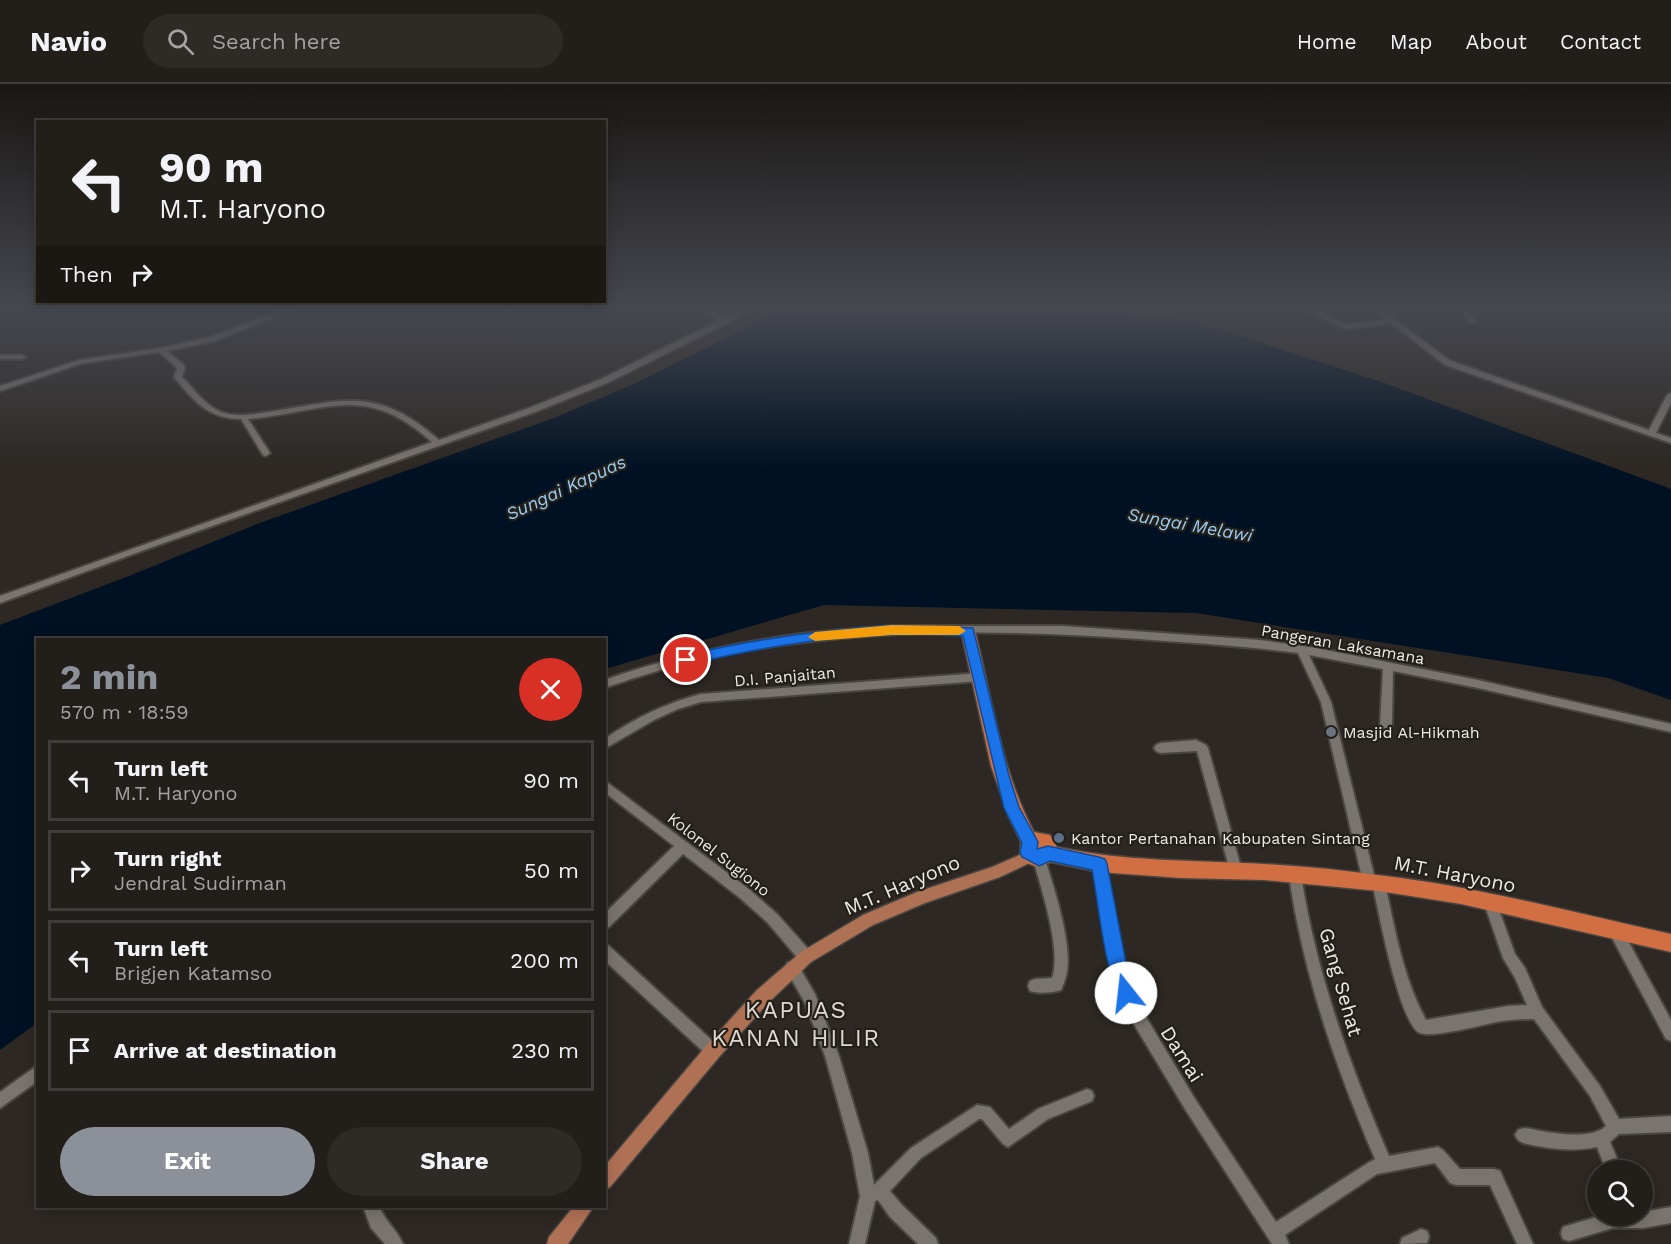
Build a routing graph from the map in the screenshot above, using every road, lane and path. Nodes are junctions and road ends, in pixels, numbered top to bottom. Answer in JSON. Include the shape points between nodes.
{"nodes":[{"id":1,"x":79,"y":362,"type":"edge"},
{"id":2,"x":174,"y":362,"type":"edge"},
{"id":3,"x":642,"y":362,"type":"edge"},
{"id":4,"x":1447,"y":362,"type":"edge"},
{"id":5,"x":0,"y":389,"type":"edge"},
{"id":6,"x":1671,"y":395,"type":"edge"},
{"id":7,"x":243,"y":417,"type":"junction"},
{"id":8,"x":1651,"y":434,"type":"junction"},
{"id":9,"x":1671,"y":441,"type":"edge"},
{"id":10,"x":438,"y":443,"type":"junction"},
{"id":11,"x":267,"y":453,"type":"dead end"},
{"id":12,"x":0,"y":600,"type":"edge"},
{"id":13,"x":968,"y":631,"type":"junction"},
{"id":14,"x":1302,"y":651,"type":"junction"},
{"id":15,"x":1388,"y":666,"type":"junction"},
{"id":16,"x":980,"y":677,"type":"junction"},
{"id":17,"x":606,"y":683,"type":"edge"},
{"id":18,"x":1386,"y":726,"type":"dead end"},
{"id":19,"x":1671,"y":728,"type":"edge"},
{"id":20,"x":606,"y":744,"type":"edge"},
{"id":21,"x":1160,"y":748,"type":"dead end"},
{"id":22,"x":606,"y":787,"type":"edge"},
{"id":23,"x":682,"y":846,"type":"junction"},
{"id":24,"x":1037,"y":852,"type":"junction"},
{"id":25,"x":1099,"y":864,"type":"junction"},
{"id":26,"x":1236,"y":872,"type":"junction"},
{"id":27,"x":1295,"y":874,"type":"junction"},
{"id":28,"x":1373,"y":882,"type":"junction"},
{"id":29,"x":1490,"y":903,"type":"junction"},
{"id":30,"x":606,"y":921,"type":"edge"},
{"id":31,"x":1615,"y":930,"type":"junction"},
{"id":32,"x":1671,"y":943,"type":"edge"},
{"id":33,"x":606,"y":953,"type":"edge"},
{"id":34,"x":806,"y":957,"type":"junction"},
{"id":35,"x":792,"y":968,"type":"junction"},
{"id":36,"x":1035,"y":986,"type":"dead end"},
{"id":37,"x":1537,"y":1012,"type":"junction"},
{"id":38,"x":1671,"y":1034,"type":"edge"},
{"id":39,"x":713,"y":1051,"type":"junction"},
{"id":40,"x":36,"y":1074,"type":"edge"},
{"id":41,"x":1087,"y":1095,"type":"dead end"},
{"id":42,"x":0,"y":1101,"type":"edge"},
{"id":43,"x":1671,"y":1124,"type":"edge"},
{"id":44,"x":1616,"y":1127,"type":"junction"},
{"id":45,"x":1523,"y":1135,"type":"dead end"},
{"id":46,"x":1601,"y":1139,"type":"junction"},
{"id":47,"x":1610,"y":1160,"type":"edge"},
{"id":48,"x":1385,"y":1164,"type":"junction"},
{"id":49,"x":606,"y":1179,"type":"edge"},
{"id":50,"x":874,"y":1193,"type":"junction"},
{"id":51,"x":372,"y":1208,"type":"edge"},
{"id":52,"x":583,"y":1208,"type":"edge"},
{"id":53,"x":1671,"y":1215,"type":"edge"},
{"id":54,"x":1653,"y":1217,"type":"edge"},
{"id":55,"x":1593,"y":1226,"type":"edge"},
{"id":56,"x":1569,"y":1233,"type":"dead end"},
{"id":57,"x":1277,"y":1238,"type":"edge"},
{"id":58,"x":395,"y":1244,"type":"edge"},
{"id":59,"x":556,"y":1244,"type":"edge"},
{"id":60,"x":857,"y":1244,"type":"edge"},
{"id":61,"x":930,"y":1244,"type":"edge"},
{"id":62,"x":1525,"y":1244,"type":"edge"}],
"edges":[{"from":1,"to":5,"type":"street"},
{"from":2,"to":7,"type":"street","via":[[181,368],[178,377],[212,410]]},
{"from":3,"to":10,"type":"street","via":[[517,416]]},
{"from":4,"to":8,"type":"street"},
{"from":6,"to":8,"type":"street"},
{"from":7,"to":10,"type":"street","via":[[363,402],[405,417]]},
{"from":7,"to":11,"type":"street"},
{"from":8,"to":9,"type":"street"},
{"from":10,"to":12,"type":"street"},
{"from":13,"to":14,"type":"street","name":"Pangeran Laksamana","via":[[1063,630],[1248,643]]},
{"from":13,"to":16,"type":"highway"},
{"from":13,"to":17,"type":"street","name":"Pangeran Laksamana","via":[[892,630],[769,643],[721,651]]},
{"from":14,"to":15,"type":"street","name":"Pangeran Laksamana"},
{"from":14,"to":28,"type":"street","via":[[1326,702]]},
{"from":15,"to":18,"type":"street"},
{"from":15,"to":19,"type":"street","name":"Pangeran Laksamana"},
{"from":16,"to":20,"type":"street","name":"D.I. Panjaitan","via":[[701,698],[644,718]]},
{"from":16,"to":24,"type":"highway","via":[[1011,808]]},
{"from":21,"to":26,"type":"street","via":[[1202,748]]},
{"from":22,"to":23,"type":"street","name":"Kolonel Sugiono"},
{"from":23,"to":30,"type":"street"},
{"from":23,"to":34,"type":"street","name":"Kolonel Sugiono","via":[[772,918]]},
{"from":24,"to":25,"type":"highway","name":"M.T. Haryono"},
{"from":24,"to":34,"type":"main road","name":"M.T. Haryono","via":[[868,920]]},
{"from":24,"to":36,"type":"street","via":[[1054,910],[1060,981],[1056,985]]},
{"from":25,"to":26,"type":"highway","name":"M.T. Haryono"},
{"from":25,"to":57,"type":"street","name":"Damai","via":[[1118,968],[1131,1006]]},
{"from":26,"to":27,"type":"highway","name":"M.T. Haryono"},
{"from":27,"to":28,"type":"highway","name":"M.T. Haryono"},
{"from":27,"to":48,"type":"street","name":"Gang Sehat","via":[[1321,987]]},
{"from":28,"to":29,"type":"highway","name":"M.T. Haryono"},
{"from":28,"to":37,"type":"street","via":[[1398,973],[1422,1027]]},
{"from":29,"to":31,"type":"highway","name":"M.T. Haryono"},
{"from":29,"to":37,"type":"street","via":[[1511,961]]},
{"from":31,"to":32,"type":"highway","name":"M.T. Haryono"},
{"from":31,"to":38,"type":"street"},
{"from":33,"to":39,"type":"street"},
{"from":34,"to":35,"type":"main road","name":"M.T. Haryono"},
{"from":35,"to":39,"type":"main road","name":"M.T. Haryono"},
{"from":35,"to":50,"type":"street","via":[[810,999],[832,1056]]},
{"from":37,"to":44,"type":"street"},
{"from":39,"to":49,"type":"main road","name":"M.T. Haryono"},
{"from":40,"to":42,"type":"street"},
{"from":41,"to":50,"type":"street","via":[[1043,1114],[1011,1138],[985,1112],[977,1112],[916,1153]]},
{"from":43,"to":44,"type":"street"},
{"from":44,"to":46,"type":"street","via":[[1610,1136]]},
{"from":45,"to":46,"type":"street","via":[[1564,1142]]},
{"from":46,"to":47,"type":"street"},
{"from":48,"to":57,"type":"street","via":[[1373,1168]]},
{"from":48,"to":62,"type":"street","via":[[1438,1155],[1456,1177],[1494,1177]]},
{"from":50,"to":60,"type":"street"},
{"from":50,"to":61,"type":"street"},
{"from":51,"to":58,"type":"street","via":[[377,1222]]},
{"from":52,"to":59,"type":"main road"},
{"from":53,"to":54,"type":"street"},
{"from":55,"to":56,"type":"street"}]}
